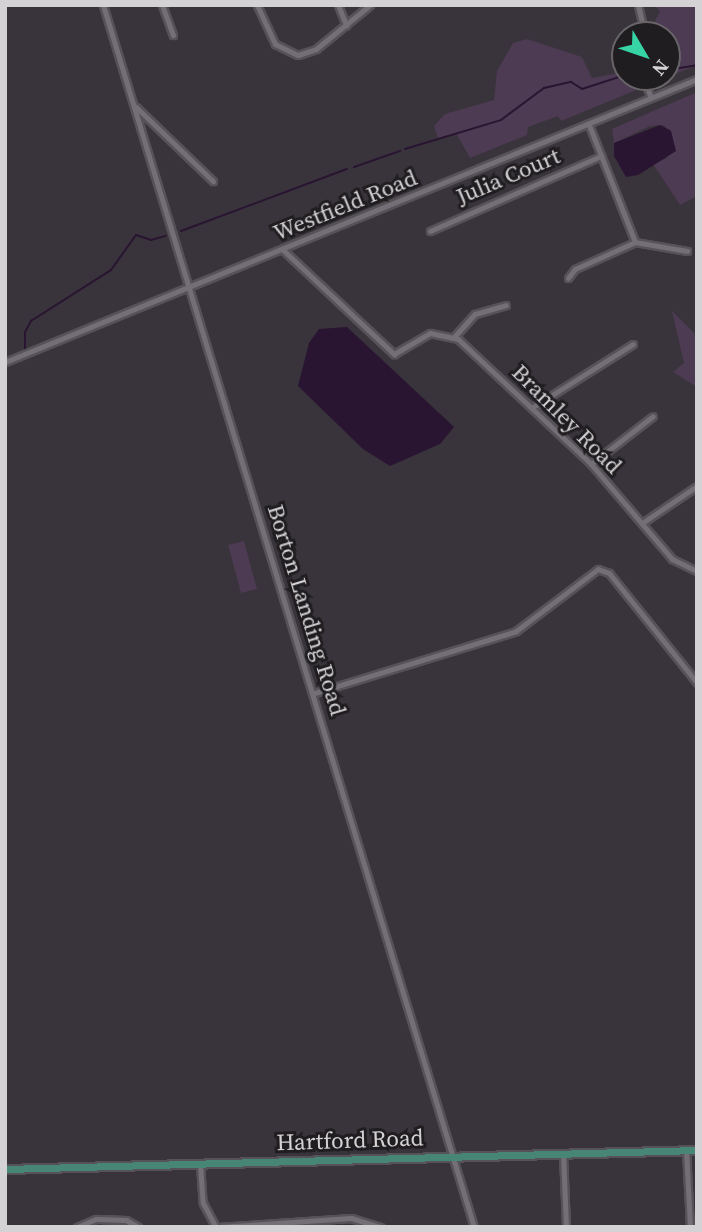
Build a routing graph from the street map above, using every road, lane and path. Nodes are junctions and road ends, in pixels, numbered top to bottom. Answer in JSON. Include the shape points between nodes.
{"nodes":[{"id":1,"x":103,"y":5,"type":"edge"},
{"id":2,"x":162,"y":5,"type":"edge"},
{"id":3,"x":257,"y":5,"type":"edge"},
{"id":4,"x":338,"y":5,"type":"edge"},
{"id":5,"x":370,"y":5,"type":"edge"},
{"id":6,"x":346,"y":25,"type":"junction"},
{"id":7,"x":173,"y":35,"type":"dead end"},
{"id":8,"x":697,"y":79,"type":"edge"},
{"id":9,"x":649,"y":91,"type":"edge"},
{"id":10,"x":651,"y":97,"type":"junction"},
{"id":11,"x":134,"y":105,"type":"junction"},
{"id":12,"x":589,"y":125,"type":"junction"},
{"id":13,"x":601,"y":156,"type":"junction"},
{"id":14,"x":213,"y":181,"type":"dead end"},
{"id":15,"x":430,"y":231,"type":"dead end"},
{"id":16,"x":635,"y":242,"type":"junction"},
{"id":17,"x":282,"y":249,"type":"junction"},
{"id":18,"x":687,"y":251,"type":"dead end"},
{"id":19,"x":568,"y":278,"type":"dead end"},
{"id":20,"x":188,"y":287,"type":"junction"},
{"id":21,"x":506,"y":305,"type":"dead end"},
{"id":22,"x":454,"y":337,"type":"junction"},
{"id":23,"x":633,"y":344,"type":"dead end"},
{"id":24,"x":5,"y":362,"type":"edge"},
{"id":25,"x":533,"y":407,"type":"junction"},
{"id":26,"x":653,"y":416,"type":"dead end"},
{"id":27,"x":591,"y":464,"type":"junction"},
{"id":28,"x":697,"y":486,"type":"edge"},
{"id":29,"x":642,"y":523,"type":"junction"},
{"id":30,"x":696,"y":571,"type":"edge"},
{"id":31,"x":697,"y":577,"type":"edge"},
{"id":32,"x":697,"y":682,"type":"edge"},
{"id":33,"x":316,"y":693,"type":"junction"},
{"id":34,"x":686,"y":1150,"type":"junction"},
{"id":35,"x":697,"y":1150,"type":"edge"},
{"id":36,"x":563,"y":1154,"type":"junction"},
{"id":37,"x":454,"y":1156,"type":"junction"},
{"id":38,"x":200,"y":1164,"type":"junction"},
{"id":39,"x":5,"y":1169,"type":"edge"},
{"id":40,"x":77,"y":1227,"type":"edge"},
{"id":41,"x":138,"y":1227,"type":"edge"},
{"id":42,"x":217,"y":1227,"type":"edge"},
{"id":43,"x":381,"y":1227,"type":"edge"},
{"id":44,"x":474,"y":1227,"type":"edge"},
{"id":45,"x":566,"y":1227,"type":"edge"},
{"id":46,"x":691,"y":1227,"type":"edge"}],
"edges":[{"from":1,"to":11,"type":"street","name":"Borton Landing Road"},
{"from":2,"to":7,"type":"street"},
{"from":3,"to":6,"type":"street","via":[[275,44],[290,54],[313,50]]},
{"from":4,"to":6,"type":"street"},
{"from":5,"to":6,"type":"street"},
{"from":8,"to":10,"type":"street","name":"Westfield Road"},
{"from":9,"to":10,"type":"street"},
{"from":10,"to":12,"type":"street","name":"Westfield Road"},
{"from":11,"to":14,"type":"street"},
{"from":11,"to":20,"type":"street","name":"Borton Landing Road"},
{"from":12,"to":13,"type":"street"},
{"from":12,"to":17,"type":"street","name":"Westfield Road"},
{"from":13,"to":15,"type":"street","name":"Julia Court"},
{"from":13,"to":16,"type":"street"},
{"from":16,"to":18,"type":"street"},
{"from":16,"to":19,"type":"street","via":[[575,269]]},
{"from":17,"to":20,"type":"street","name":"Westfield Road"},
{"from":17,"to":22,"type":"street","via":[[398,354],[425,334]]},
{"from":20,"to":24,"type":"street","name":"Westfield Road"},
{"from":20,"to":33,"type":"street","name":"Borton Landing Road"},
{"from":21,"to":22,"type":"street","via":[[475,314]]},
{"from":22,"to":25,"type":"street","name":"Bramley Road"},
{"from":23,"to":25,"type":"street"},
{"from":25,"to":27,"type":"street","name":"Bramley Road"},
{"from":26,"to":27,"type":"street","via":[[646,426]]},
{"from":27,"to":29,"type":"street","name":"Bramley Road"},
{"from":28,"to":29,"type":"street"},
{"from":29,"to":30,"type":"street","name":"Bramley Road","via":[[672,559]]},
{"from":30,"to":31,"type":"street"},
{"from":32,"to":33,"type":"street","via":[[602,569],[594,570],[516,631]]},
{"from":33,"to":37,"type":"street","name":"Borton Landing Road"},
{"from":34,"to":35,"type":"main road","name":"Hartford Road"},
{"from":34,"to":36,"type":"main road","name":"Hartford Road"},
{"from":34,"to":46,"type":"street"},
{"from":36,"to":37,"type":"main road","name":"Hartford Road"},
{"from":36,"to":45,"type":"street"},
{"from":37,"to":38,"type":"main road","name":"Hartford Road"},
{"from":37,"to":44,"type":"street","name":"Borton Landing Road"},
{"from":38,"to":39,"type":"main road","name":"Hartford Road"},
{"from":38,"to":42,"type":"street","via":[[203,1203]]},
{"from":40,"to":41,"type":"street","via":[[106,1219],[126,1220]]},
{"from":42,"to":43,"type":"street","via":[[351,1218]]}]}
